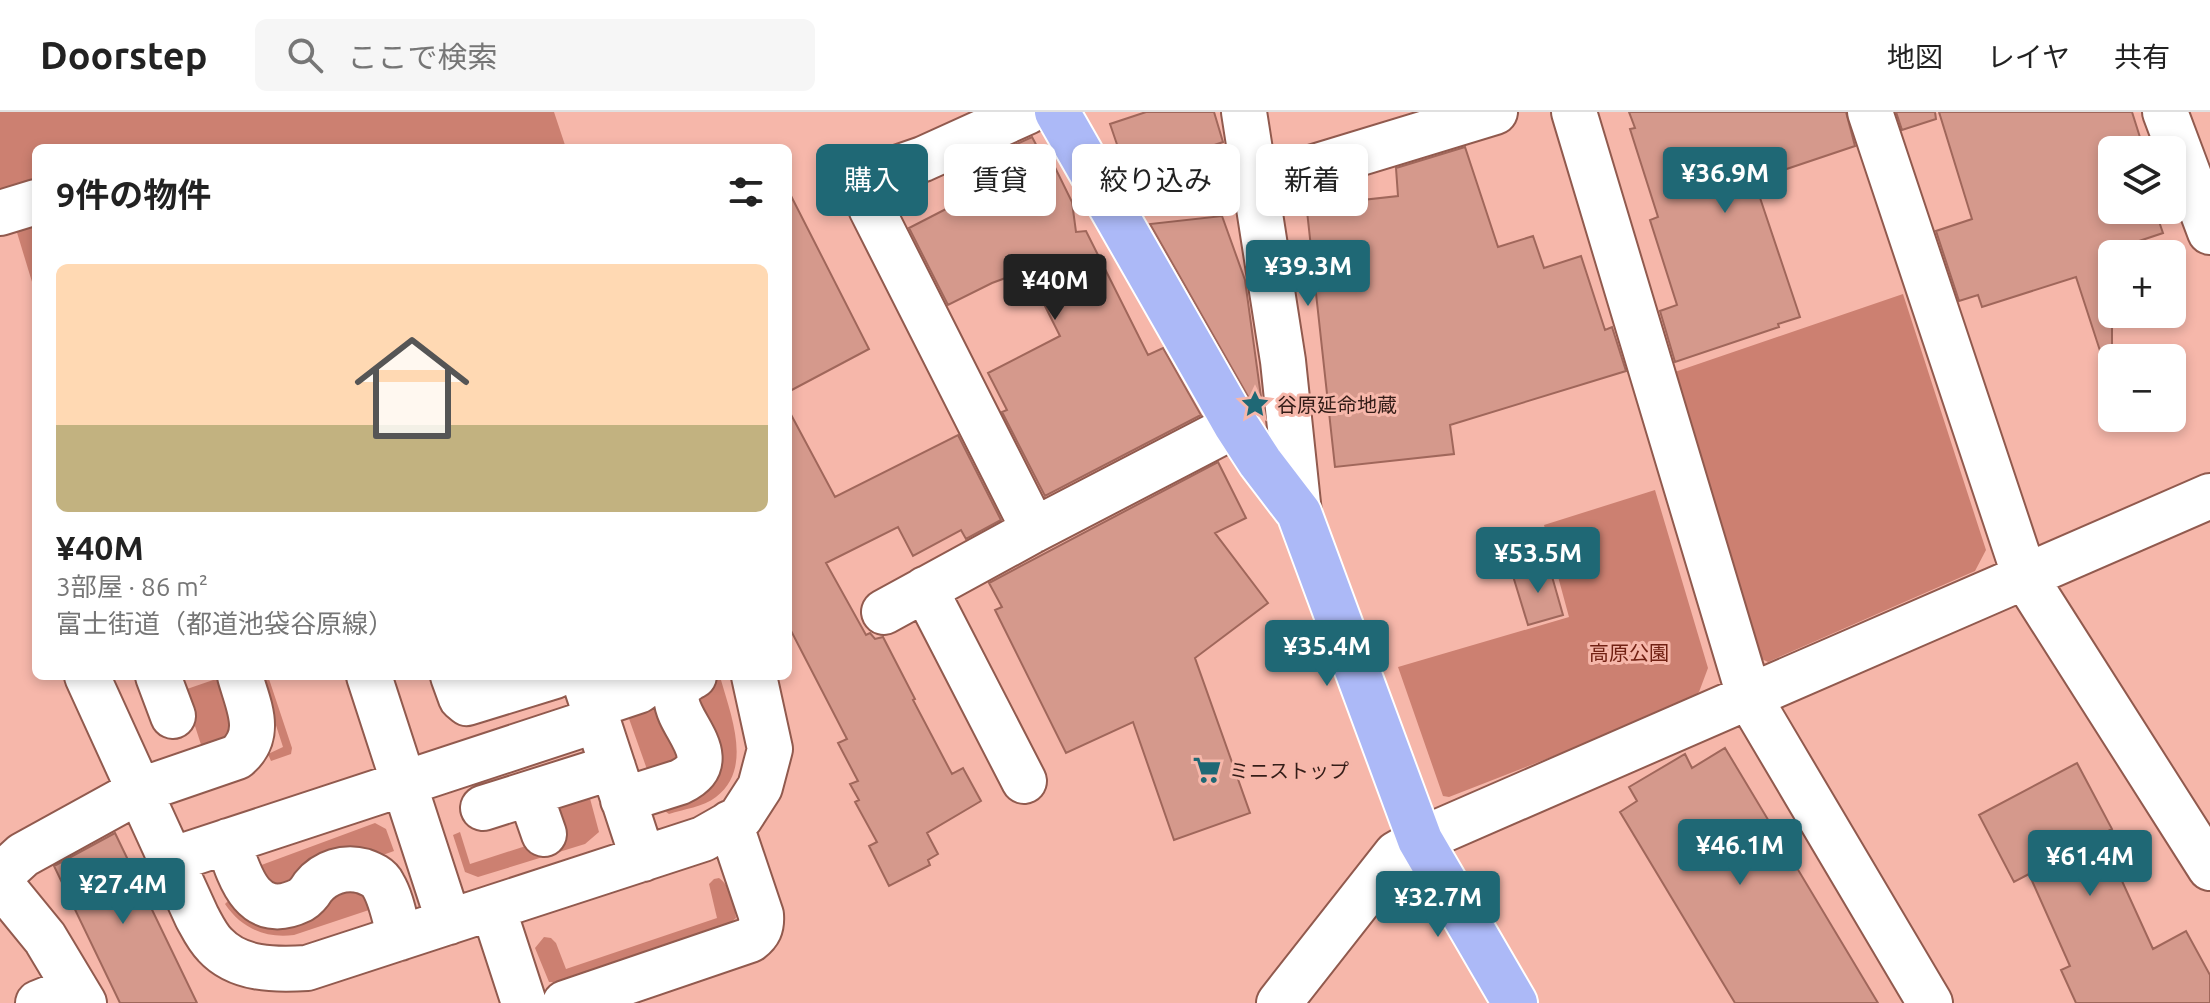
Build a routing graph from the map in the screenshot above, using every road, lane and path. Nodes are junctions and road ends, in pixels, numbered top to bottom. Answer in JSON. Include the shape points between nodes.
{"nodes":[{"id":1,"x":1027,"y":112,"type":"edge"},
{"id":2,"x":1057,"y":112,"type":"edge"},
{"id":3,"x":1244,"y":112,"type":"edge"},
{"id":4,"x":1495,"y":112,"type":"edge"},
{"id":5,"x":1574,"y":112,"type":"edge"},
{"id":6,"x":1870,"y":112,"type":"edge"},
{"id":7,"x":2165,"y":112,"type":"edge"},
{"id":8,"x":1255,"y":185,"type":"junction"},
{"id":9,"x":32,"y":203,"type":"edge"},
{"id":10,"x":0,"y":213,"type":"edge"},
{"id":11,"x":2210,"y":232,"type":"edge"},
{"id":12,"x":1236,"y":425,"type":"junction"},
{"id":13,"x":2210,"y":496,"type":"edge"},
{"id":14,"x":1299,"y":513,"type":"junction"},
{"id":15,"x":1034,"y":530,"type":"junction"},
{"id":16,"x":2025,"y":577,"type":"junction"},
{"id":17,"x":925,"y":589,"type":"junction"},
{"id":18,"x":884,"y":612,"type":"dead end"},
{"id":19,"x":89,"y":680,"type":"edge"},
{"id":20,"x":241,"y":680,"type":"edge"},
{"id":21,"x":370,"y":680,"type":"edge"},
{"id":22,"x":454,"y":680,"type":"edge"},
{"id":23,"x":542,"y":680,"type":"edge"},
{"id":24,"x":653,"y":680,"type":"edge"},
{"id":25,"x":686,"y":680,"type":"edge"},
{"id":26,"x":755,"y":680,"type":"edge"},
{"id":27,"x":1750,"y":699,"type":"junction"},
{"id":28,"x":591,"y":701,"type":"edge"},
{"id":29,"x":1024,"y":781,"type":"dead end"},
{"id":30,"x":404,"y":783,"type":"junction"},
{"id":31,"x":618,"y":783,"type":"junction"},
{"id":32,"x":141,"y":790,"type":"junction"},
{"id":33,"x":530,"y":794,"type":"junction"},
{"id":34,"x":483,"y":808,"type":"dead end"},
{"id":35,"x":730,"y":823,"type":"junction"},
{"id":36,"x":544,"y":834,"type":"dead end"},
{"id":37,"x":1420,"y":840,"type":"junction"},
{"id":38,"x":228,"y":841,"type":"junction"},
{"id":39,"x":643,"y":859,"type":"junction"},
{"id":40,"x":171,"y":860,"type":"junction"},
{"id":41,"x":2210,"y":868,"type":"edge"},
{"id":42,"x":0,"y":876,"type":"edge"},
{"id":43,"x":0,"y":883,"type":"edge"},
{"id":44,"x":493,"y":908,"type":"junction"},
{"id":45,"x":449,"y":922,"type":"junction"},
{"id":46,"x":400,"y":938,"type":"junction"},
{"id":47,"x":66,"y":998,"type":"edge"},
{"id":48,"x":524,"y":1003,"type":"edge"},
{"id":49,"x":565,"y":1003,"type":"edge"},
{"id":50,"x":1279,"y":1003,"type":"edge"},
{"id":51,"x":1515,"y":1003,"type":"edge"},
{"id":52,"x":1930,"y":1003,"type":"edge"}],
"edges":[{"from":1,"to":15,"type":"street","via":[[868,178],[871,208]]},
{"from":2,"to":12,"type":"main road"},
{"from":3,"to":8,"type":"street"},
{"from":4,"to":8,"type":"street"},
{"from":5,"to":27,"type":"street"},
{"from":6,"to":16,"type":"street"},
{"from":7,"to":11,"type":"street"},
{"from":8,"to":14,"type":"street","via":[[1283,361]]},
{"from":9,"to":10,"type":"street"},
{"from":12,"to":14,"type":"main road"},
{"from":12,"to":15,"type":"street"},
{"from":13,"to":16,"type":"street"},
{"from":14,"to":37,"type":"main road"},
{"from":15,"to":17,"type":"street"},
{"from":16,"to":27,"type":"street"},
{"from":16,"to":41,"type":"street"},
{"from":17,"to":18,"type":"street"},
{"from":17,"to":29,"type":"street"},
{"from":19,"to":32,"type":"street"},
{"from":20,"to":32,"type":"street","via":[[253,723],[248,748],[237,757]]},
{"from":21,"to":30,"type":"street"},
{"from":22,"to":23,"type":"street","via":[[467,703]]},
{"from":24,"to":28,"type":"street","via":[[638,691]]},
{"from":25,"to":31,"type":"street","via":[[676,708],[697,743],[697,767],[680,782]]},
{"from":26,"to":35,"type":"street","via":[[770,749],[760,787],[740,818]]},
{"from":27,"to":37,"type":"street"},
{"from":27,"to":52,"type":"street"},
{"from":28,"to":30,"type":"street"},
{"from":28,"to":31,"type":"street"},
{"from":30,"to":38,"type":"street"},
{"from":30,"to":45,"type":"street"},
{"from":31,"to":33,"type":"street"},
{"from":31,"to":39,"type":"street"},
{"from":32,"to":40,"type":"street"},
{"from":32,"to":42,"type":"street","via":[[23,855]]},
{"from":33,"to":34,"type":"street"},
{"from":33,"to":36,"type":"street"},
{"from":35,"to":39,"type":"street","via":[[703,839]]},
{"from":35,"to":49,"type":"street","via":[[761,915],[758,934]]},
{"from":37,"to":50,"type":"street","via":[[1396,854]]},
{"from":37,"to":51,"type":"main road"},
{"from":38,"to":40,"type":"street"},
{"from":38,"to":46,"type":"street","via":[[245,887],[264,903],[301,900],[336,871],[349,868],[375,876],[383,884]]},
{"from":39,"to":44,"type":"street"},
{"from":40,"to":46,"type":"street","via":[[215,946],[241,961],[271,971],[307,968]]},
{"from":43,"to":47,"type":"street","via":[[45,938]]},
{"from":44,"to":45,"type":"street"},
{"from":44,"to":48,"type":"street"},
{"from":45,"to":46,"type":"street"}]}
